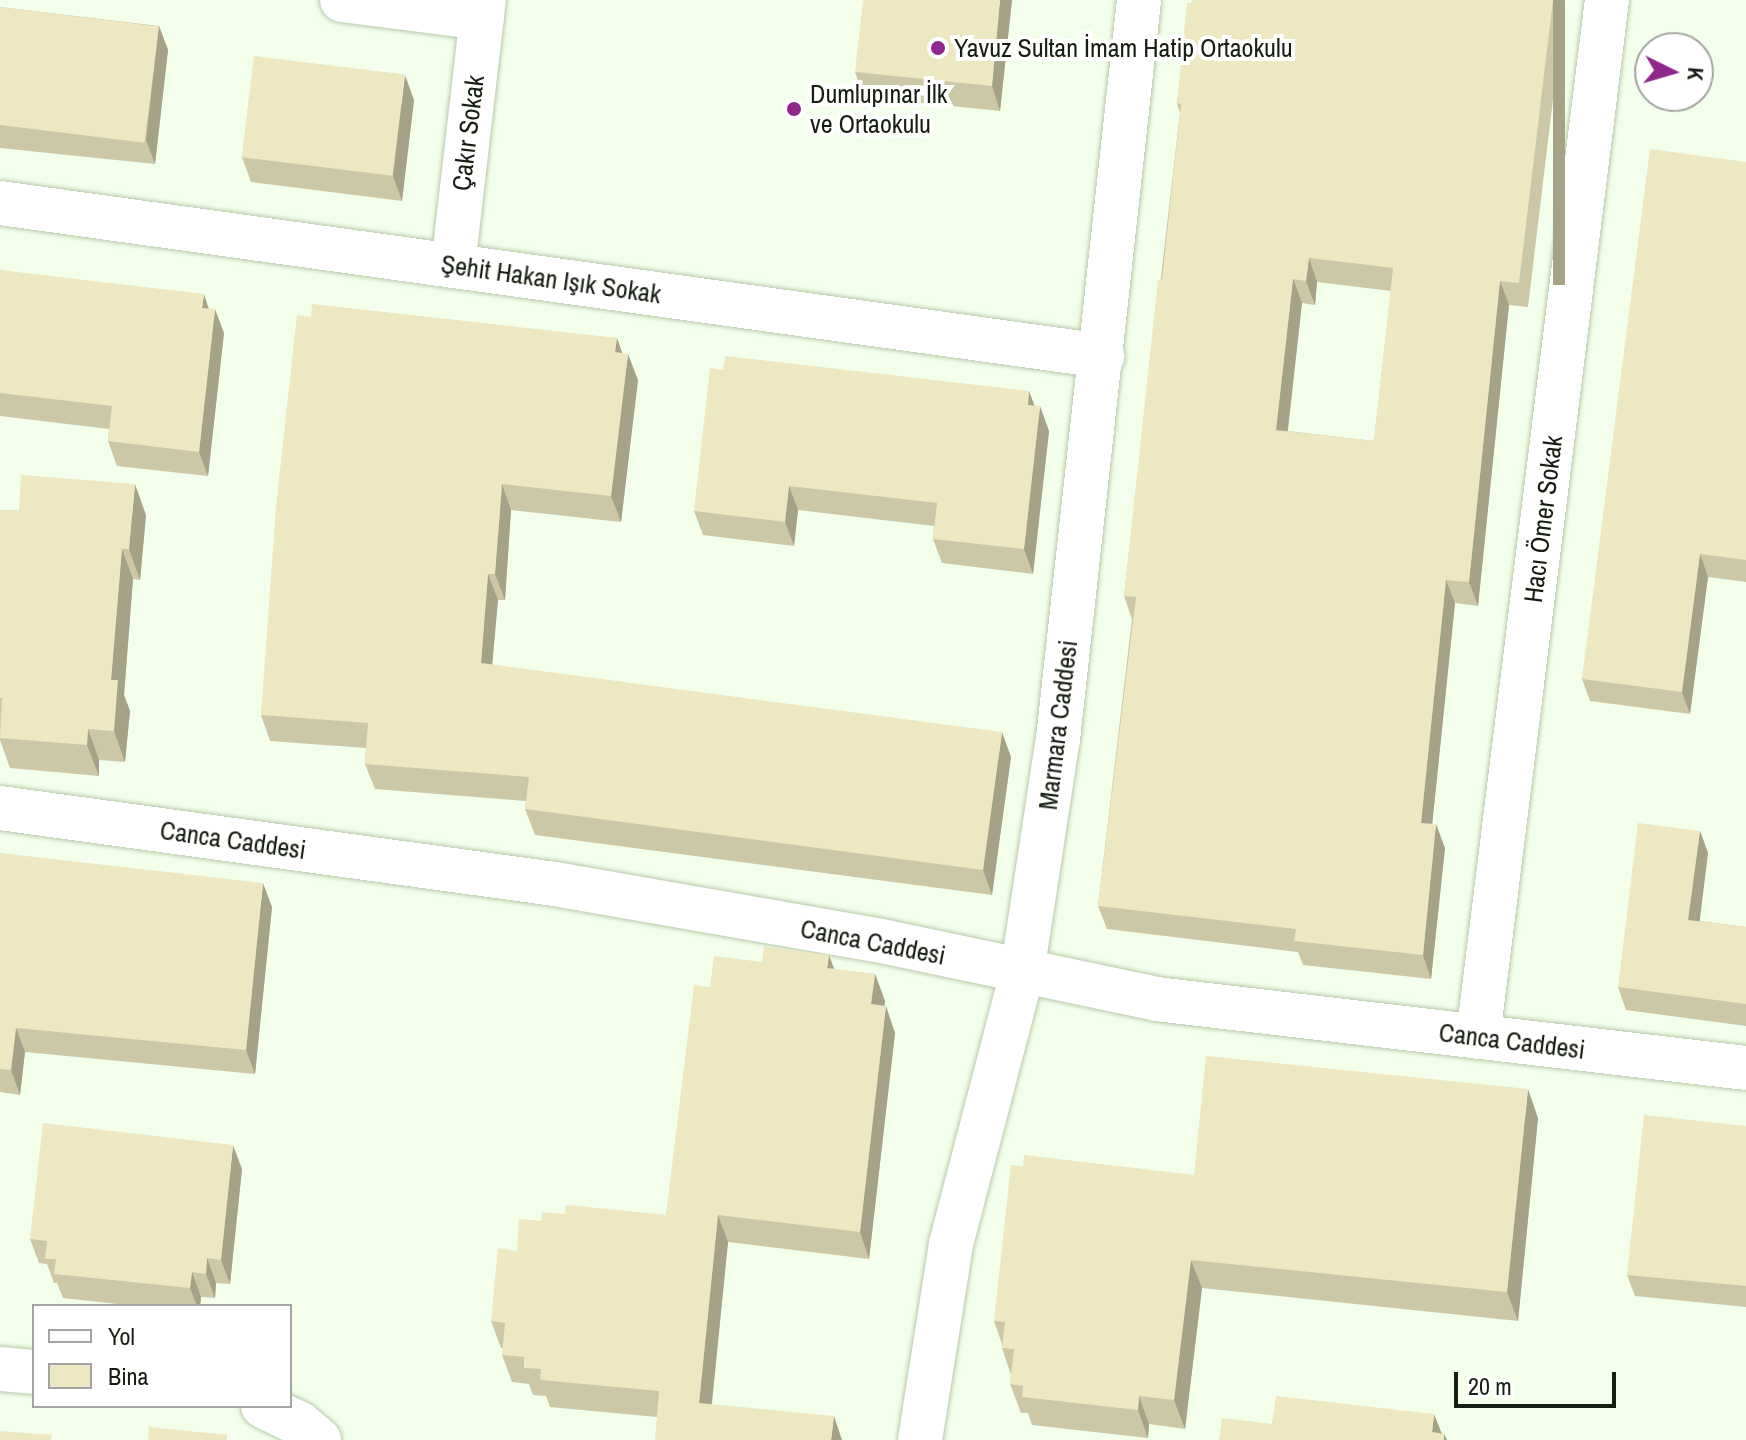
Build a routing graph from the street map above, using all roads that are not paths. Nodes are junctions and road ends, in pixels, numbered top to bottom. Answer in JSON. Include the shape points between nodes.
{"nodes":[{"id":1,"x":342,"y":0,"type":"edge"},
{"id":2,"x":1139,"y":0,"type":"edge"},
{"id":3,"x":1607,"y":0,"type":"edge"},
{"id":4,"x":483,"y":9,"type":"edge"},
{"id":5,"x":0,"y":203,"type":"edge"},
{"id":6,"x":453,"y":266,"type":"junction"},
{"id":7,"x":1102,"y":356,"type":"junction"},
{"id":8,"x":0,"y":808,"type":"edge"},
{"id":9,"x":1022,"y":973,"type":"junction"},
{"id":10,"x":1478,"y":1037,"type":"junction"},
{"id":11,"x":1746,"y":1068,"type":"edge"},
{"id":12,"x":0,"y":1369,"type":"edge"},
{"id":13,"x":32,"y":1372,"type":"edge"},
{"id":14,"x":267,"y":1408,"type":"edge"},
{"id":15,"x":319,"y":1440,"type":"edge"},
{"id":16,"x":920,"y":1440,"type":"edge"}],
"edges":[{"from":1,"to":4,"type":"street"},
{"from":2,"to":7,"type":"street","name":"Marmara Caddesi"},
{"from":3,"to":10,"type":"street","name":"Hacı Ömer Sokak"},
{"from":4,"to":6,"type":"street","name":"Çakır Sokak"},
{"from":5,"to":6,"type":"street","name":"Şehit Hakan Işık Sokak"},
{"from":6,"to":7,"type":"street","name":"Şehit Hakan Işık Sokak"},
{"from":7,"to":9,"type":"street","name":"Marmara Caddesi","via":[[1058,739]]},
{"from":8,"to":9,"type":"street","name":"Canca Caddesi","via":[[555,884],[877,940]]},
{"from":9,"to":10,"type":"street","name":"Canca Caddesi","via":[[1156,999]]},
{"from":9,"to":16,"type":"street","name":"Marmara Caddesi","via":[[951,1244]]},
{"from":10,"to":11,"type":"street","name":"Canca Caddesi"},
{"from":12,"to":13,"type":"street"},
{"from":14,"to":15,"type":"street"}]}
